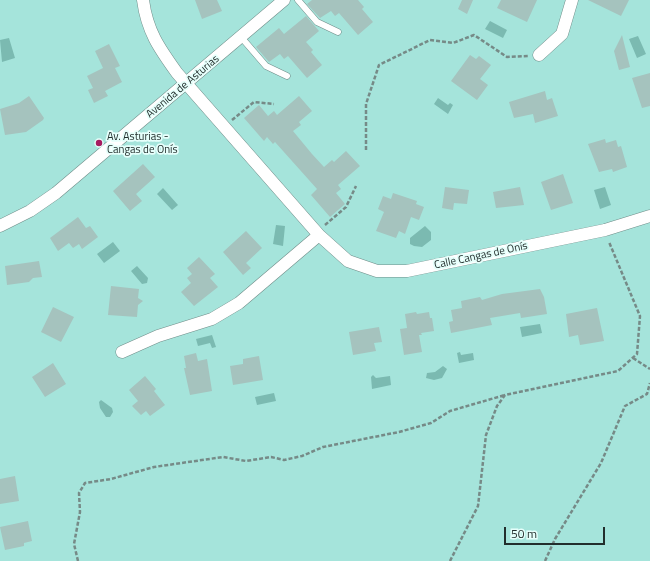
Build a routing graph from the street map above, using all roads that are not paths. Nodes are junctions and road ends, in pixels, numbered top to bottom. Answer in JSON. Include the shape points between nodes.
{"nodes":[{"id":1,"x":143,"y":0,"type":"edge"},
{"id":2,"x":284,"y":0,"type":"edge"},
{"id":3,"x":298,"y":0,"type":"edge"},
{"id":4,"x":572,"y":0,"type":"edge"},
{"id":5,"x":338,"y":32,"type":"dead end"},
{"id":6,"x":241,"y":37,"type":"junction"},
{"id":7,"x":539,"y":55,"type":"road end"},
{"id":8,"x":287,"y":76,"type":"dead end"},
{"id":9,"x":187,"y":84,"type":"junction"},
{"id":10,"x":650,"y":216,"type":"edge"},
{"id":11,"x":0,"y":226,"type":"edge"},
{"id":12,"x":318,"y":233,"type":"junction"},
{"id":13,"x":122,"y":352,"type":"dead end"}],
"edges":[{"from":1,"to":9,"type":"street","name":"Calle Cangas de Onís","via":[[144,14],[150,32]]},
{"from":2,"to":6,"type":"street","name":"Avenida de Asturias"},
{"from":3,"to":5,"type":"lane","via":[[317,22]]},
{"from":4,"to":7,"type":"street","via":[[562,34]]},
{"from":6,"to":8,"type":"lane","via":[[266,66]]},
{"from":6,"to":9,"type":"street","name":"Avenida de Asturias"},
{"from":9,"to":11,"type":"street","name":"Avenida de Asturias","via":[[56,192],[30,211]]},
{"from":9,"to":12,"type":"street","name":"Calle Cangas de Onís"},
{"from":10,"to":12,"type":"street","name":"Calle Cangas de Onís","via":[[605,230],[407,270],[377,271],[348,261]]},
{"from":12,"to":13,"type":"street","via":[[240,303],[212,320],[158,336]]}]}
